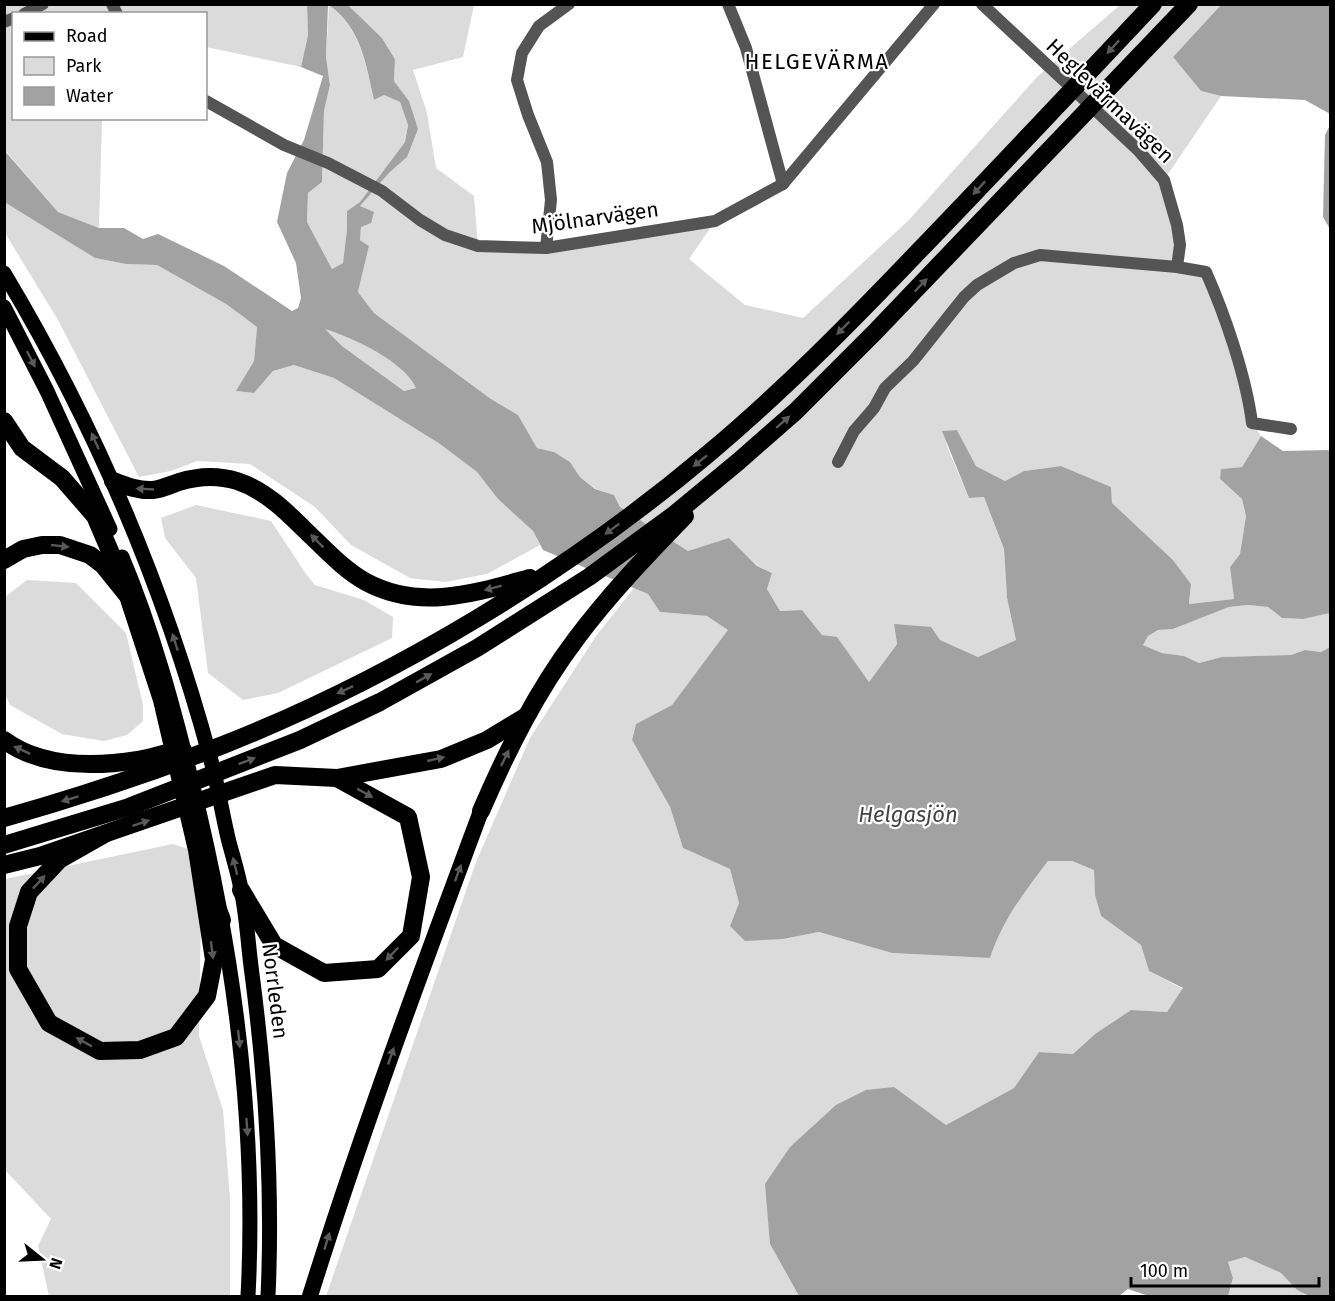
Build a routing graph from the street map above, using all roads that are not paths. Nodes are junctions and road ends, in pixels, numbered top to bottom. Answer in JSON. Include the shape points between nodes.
{"nodes":[{"id":1,"x":43,"y":4,"type":"edge"},
{"id":2,"x":569,"y":4,"type":"edge"},
{"id":3,"x":728,"y":4,"type":"edge"},
{"id":4,"x":934,"y":4,"type":"edge"},
{"id":5,"x":982,"y":4,"type":"edge"},
{"id":6,"x":1153,"y":4,"type":"edge"},
{"id":7,"x":1189,"y":4,"type":"edge"},
{"id":8,"x":28,"y":12,"type":"edge"},
{"id":9,"x":207,"y":103,"type":"edge"},
{"id":10,"x":783,"y":184,"type":"junction"},
{"id":11,"x":546,"y":248,"type":"junction"},
{"id":12,"x":1177,"y":267,"type":"junction"},
{"id":13,"x":4,"y":273,"type":"edge"},
{"id":14,"x":4,"y":307,"type":"edge"},
{"id":15,"x":4,"y":421,"type":"edge"},
{"id":16,"x":1291,"y":429,"type":"dead end"},
{"id":17,"x":838,"y":462,"type":"dead end"},
{"id":18,"x":113,"y":481,"type":"junction"},
{"id":19,"x":677,"y":518,"type":"junction"},
{"id":20,"x":4,"y":560,"type":"edge"},
{"id":21,"x":554,"y":570,"type":"junction"},
{"id":22,"x":128,"y":596,"type":"junction"},
{"id":23,"x":142,"y":620,"type":"junction"},
{"id":24,"x":168,"y":704,"type":"junction"},
{"id":25,"x":526,"y":716,"type":"junction"},
{"id":26,"x":4,"y":740,"type":"edge"},
{"id":27,"x":224,"y":745,"type":"junction"},
{"id":28,"x":337,"y":778,"type":"junction"},
{"id":29,"x":480,"y":811,"type":"joint"},
{"id":30,"x":4,"y":818,"type":"edge"},
{"id":31,"x":104,"y":835,"type":"junction"},
{"id":32,"x":4,"y":845,"type":"edge"},
{"id":33,"x":201,"y":854,"type":"junction"},
{"id":34,"x":4,"y":865,"type":"edge"},
{"id":35,"x":241,"y":890,"type":"junction"},
{"id":36,"x":222,"y":920,"type":"joint"},
{"id":37,"x":248,"y":1296,"type":"edge"},
{"id":38,"x":268,"y":1296,"type":"edge"},
{"id":39,"x":310,"y":1296,"type":"edge"}],
"edges":[{"from":1,"to":8,"type":"street"},
{"from":2,"to":11,"type":"street","via":[[539,26],[522,53],[517,80],[547,162],[551,200]]},
{"from":3,"to":10,"type":"street","via":[[746,48]]},
{"from":4,"to":10,"type":"street","name":"Mjölnarvägen"},
{"from":5,"to":12,"type":"street","name":"Heglevärmavägen","via":[[1138,150],[1164,180],[1180,245]]},
{"from":6,"to":21,"type":"highway","one_way":true,"via":[[780,391],[709,454]]},
{"from":19,"to":7,"type":"highway","one_way":true,"via":[[796,411],[875,332]]},
{"from":9,"to":11,"type":"street","name":"Mjölnarvägen","via":[[284,145],[382,191],[445,235],[478,246]]},
{"from":10,"to":11,"type":"street","name":"Mjölnarvägen","via":[[715,221]]},
{"from":12,"to":16,"type":"street","via":[[1206,272],[1221,306],[1252,423]]},
{"from":12,"to":17,"type":"street","via":[[1040,255],[1014,263],[964,297],[885,388],[854,431]]},
{"from":18,"to":13,"type":"main road","name":"Norrleden","one_way":true,"via":[[62,375]]},
{"from":14,"to":23,"type":"main road","one_way":true,"via":[[94,490],[130,577]]},
{"from":15,"to":22,"type":"highway","via":[[22,448],[62,478],[95,516]]},
{"from":21,"to":18,"type":"highway","one_way":true,"via":[[463,595],[400,596],[349,570],[280,506],[239,482],[198,477],[142,490]]},
{"from":35,"to":18,"type":"main road","name":"Norrleden","one_way":true,"via":[[193,697],[155,583]]},
{"from":19,"to":25,"type":"highway","via":[[576,639]]},
{"from":32,"to":19,"type":"highway","one_way":true,"via":[[129,807],[300,740],[380,702],[477,648]]},
{"from":20,"to":22,"type":"highway","one_way":true,"via":[[23,549],[42,545],[75,548],[103,565]]},
{"from":21,"to":27,"type":"highway","one_way":true,"via":[[463,627],[370,678]]},
{"from":22,"to":23,"type":"highway"},
{"from":23,"to":24,"type":"highway"},
{"from":24,"to":33,"type":"highway"},
{"from":24,"to":33,"type":"main road","via":[[199,811]]},
{"from":28,"to":25,"type":"highway","one_way":true,"via":[[441,759],[487,740]]},
{"from":29,"to":25,"type":"highway","one_way":true},
{"from":27,"to":26,"type":"highway","one_way":true,"via":[[173,751],[140,760],[89,764],[47,760]]},
{"from":27,"to":30,"type":"highway","one_way":true,"via":[[116,784]]},
{"from":31,"to":28,"type":"highway","one_way":true,"via":[[275,776]]},
{"from":28,"to":35,"type":"highway","one_way":true,"via":[[408,817],[421,877],[411,936],[378,969],[324,973],[274,945]]},
{"from":39,"to":29,"type":"highway","one_way":true,"via":[[402,1023]]},
{"from":33,"to":31,"type":"highway","one_way":true,"via":[[214,960],[207,996],[176,1037],[140,1050],[100,1051],[49,1023],[18,969],[18,926],[29,892],[59,860]]},
{"from":31,"to":34,"type":"highway"},
{"from":33,"to":36,"type":"highway"},
{"from":35,"to":38,"type":"main road","name":"Norrleden","via":[[266,1109],[271,1226]]},
{"from":36,"to":37,"type":"main road","name":"Norrleden","one_way":true,"via":[[237,1019],[249,1150]]}]}
